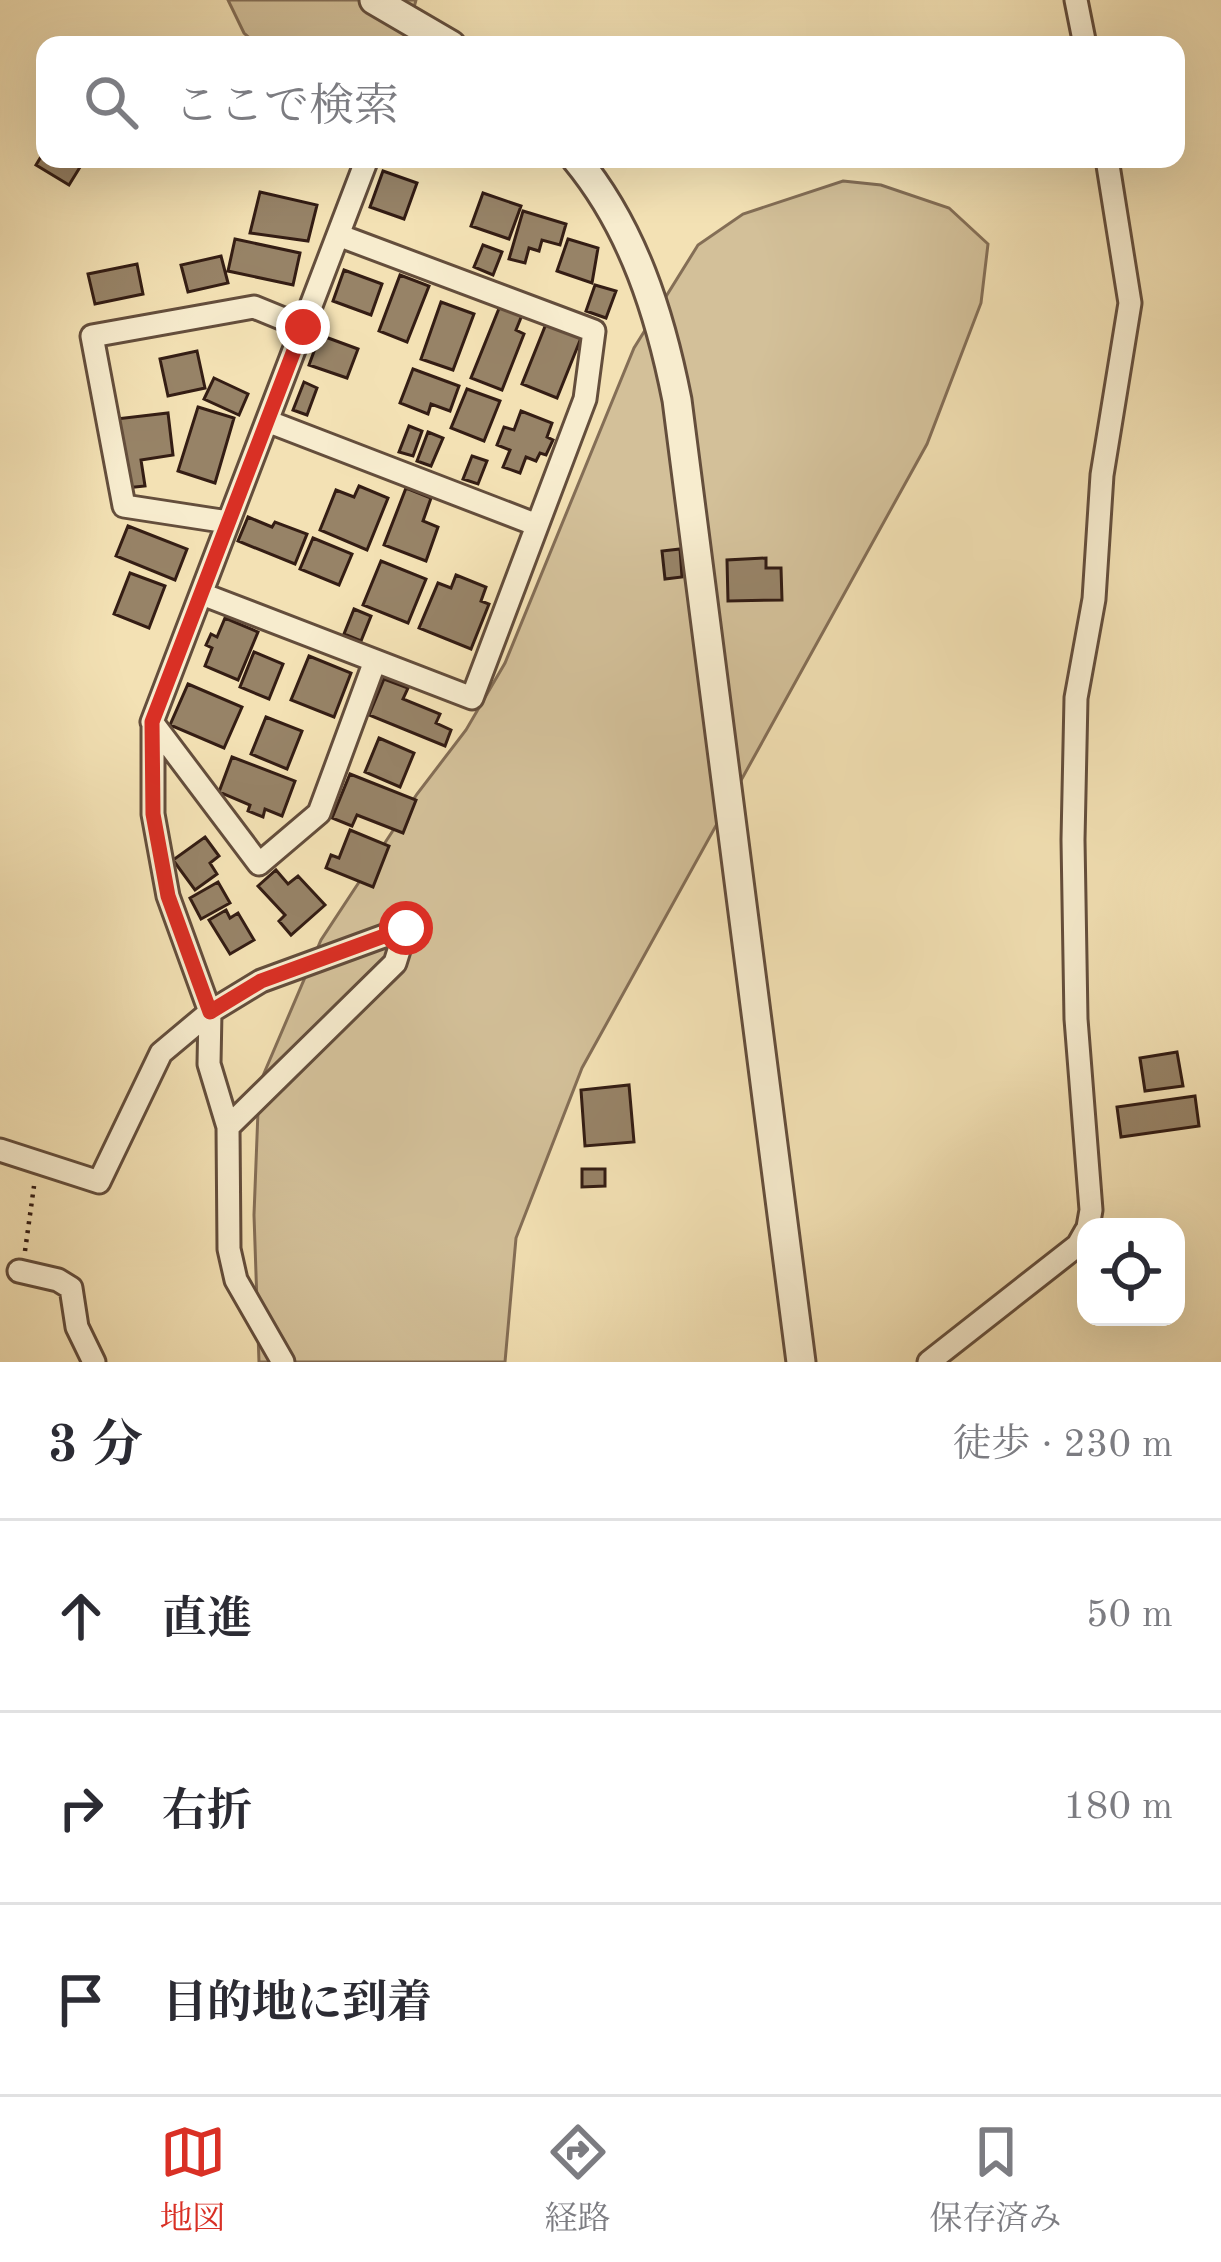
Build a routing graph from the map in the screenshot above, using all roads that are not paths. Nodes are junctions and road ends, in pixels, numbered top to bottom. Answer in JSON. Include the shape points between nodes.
{"nodes":[{"id":1,"x":374,"y":0,"type":"edge"},
{"id":2,"x":1076,"y":0,"type":"edge"},
{"id":3,"x":413,"y":34,"type":"edge"},
{"id":4,"x":1083,"y":36,"type":"edge"},
{"id":5,"x":364,"y":168,"type":"edge"},
{"id":6,"x":582,"y":168,"type":"edge"},
{"id":7,"x":1108,"y":168,"type":"edge"},
{"id":8,"x":338,"y":235,"type":"junction"},
{"id":9,"x":303,"y":327,"type":"junction"},
{"id":10,"x":267,"y":422,"type":"junction"},
{"id":11,"x":228,"y":522,"type":"junction"},
{"id":12,"x":537,"y":525,"type":"junction"},
{"id":13,"x":202,"y":594,"type":"junction"},
{"id":14,"x":375,"y":661,"type":"junction"},
{"id":15,"x":153,"y":725,"type":"junction"},
{"id":16,"x":210,"y":1012,"type":"junction"},
{"id":17,"x":228,"y":1126,"type":"junction"},
{"id":18,"x":0,"y":1150,"type":"edge"},
{"id":19,"x":1089,"y":1218,"type":"edge"},
{"id":20,"x":1077,"y":1246,"type":"edge"},
{"id":21,"x":20,"y":1271,"type":"road end"},
{"id":22,"x":94,"y":1362,"type":"edge"},
{"id":23,"x":283,"y":1362,"type":"edge"},
{"id":24,"x":801,"y":1362,"type":"edge"},
{"id":25,"x":929,"y":1362,"type":"edge"}],
"edges":[{"from":1,"to":3,"type":"street"},
{"from":2,"to":4,"type":"street"},
{"from":5,"to":8,"type":"street"},
{"from":6,"to":24,"type":"street","via":[[643,274],[677,400]]},
{"from":7,"to":19,"type":"street","via":[[1130,303],[1076,698],[1076,997]]},
{"from":8,"to":9,"type":"street"},
{"from":8,"to":12,"type":"street","via":[[594,332],[585,399]]},
{"from":9,"to":10,"type":"street"},
{"from":9,"to":11,"type":"street","via":[[254,308],[92,336],[124,506]]},
{"from":10,"to":11,"type":"street"},
{"from":10,"to":12,"type":"street"},
{"from":11,"to":13,"type":"street"},
{"from":12,"to":14,"type":"street","via":[[472,698]]},
{"from":13,"to":14,"type":"street"},
{"from":13,"to":15,"type":"street"},
{"from":14,"to":15,"type":"street","via":[[320,812],[259,864]]},
{"from":15,"to":16,"type":"street","via":[[153,814],[168,896]]},
{"from":16,"to":17,"type":"street","via":[[209,1064]]},
{"from":16,"to":17,"type":"street","via":[[261,981],[406,928],[395,963]]},
{"from":16,"to":18,"type":"street","via":[[161,1053],[99,1182]]},
{"from":17,"to":23,"type":"street","via":[[236,1280]]},
{"from":20,"to":25,"type":"street"},
{"from":21,"to":22,"type":"street","via":[[70,1288],[76,1327]]}]}
